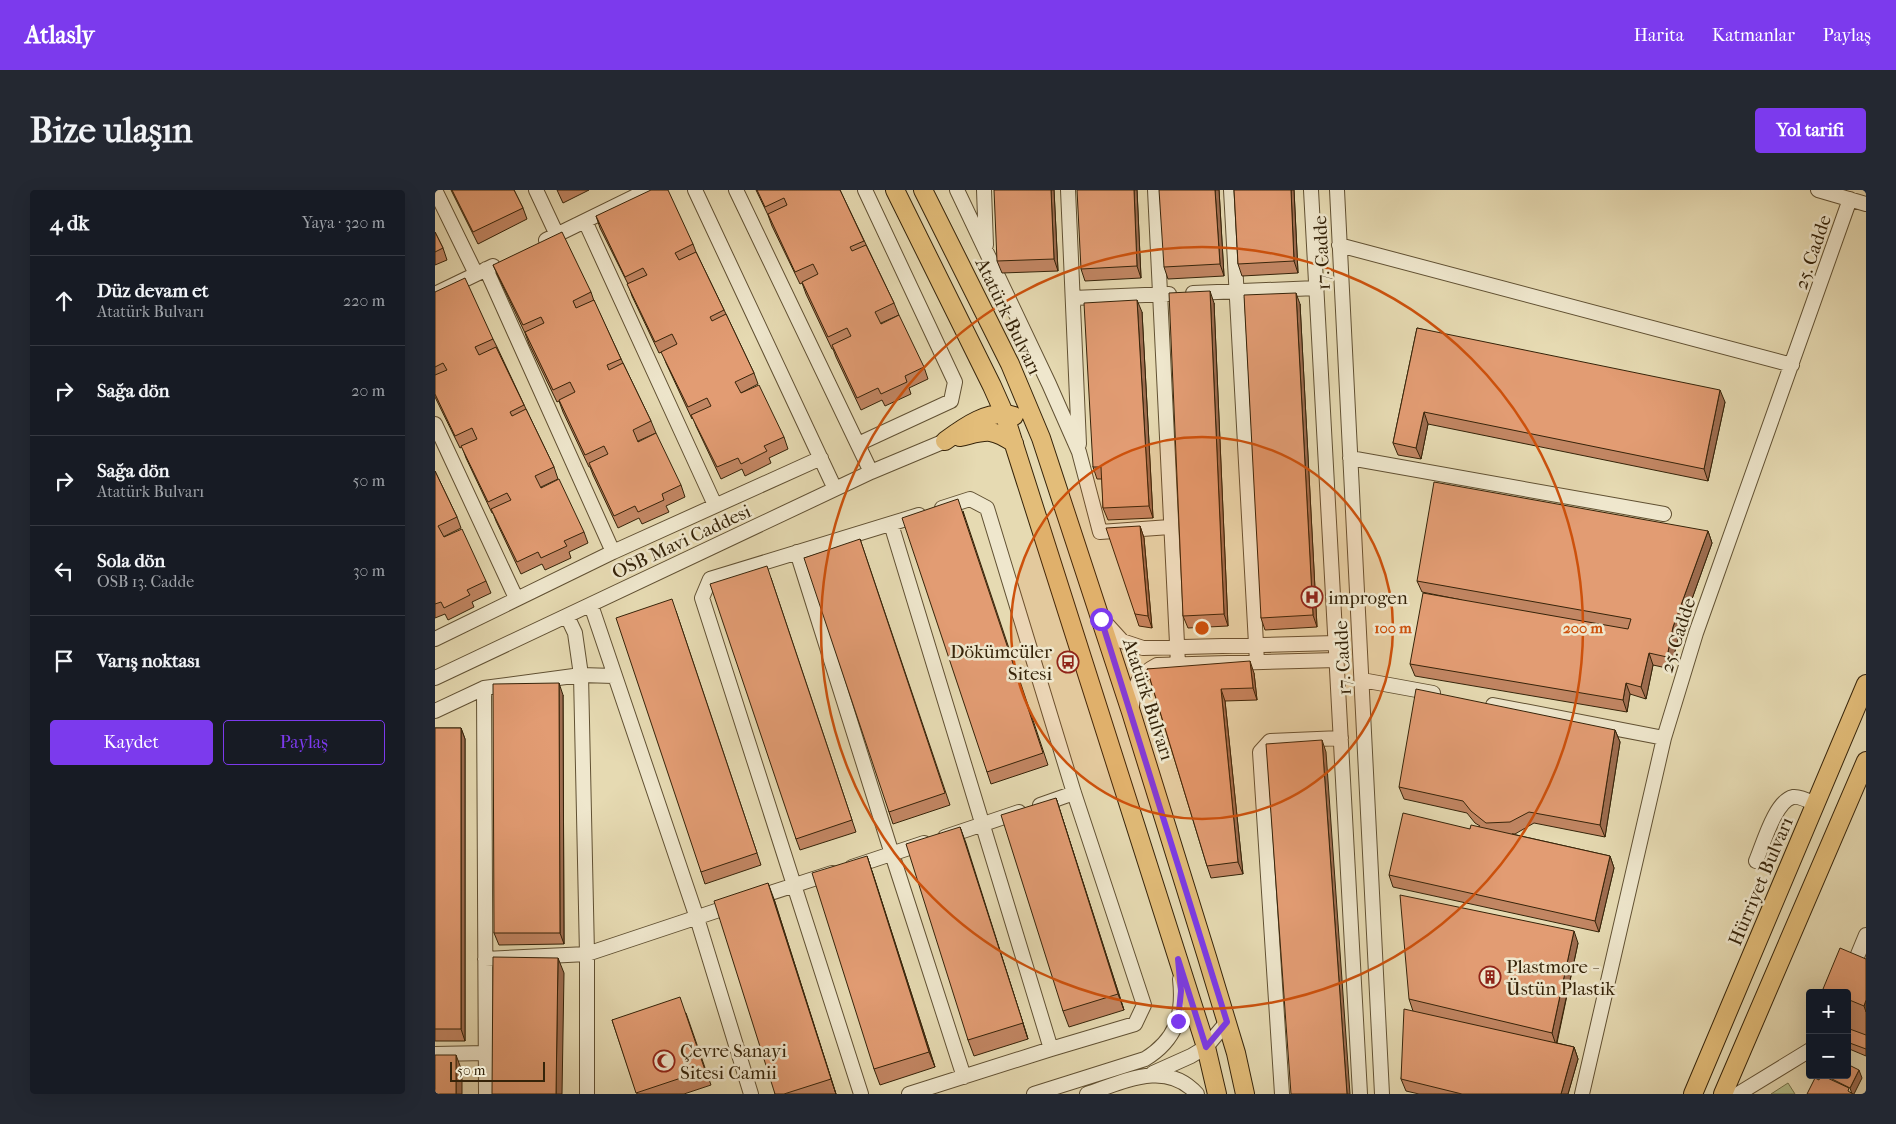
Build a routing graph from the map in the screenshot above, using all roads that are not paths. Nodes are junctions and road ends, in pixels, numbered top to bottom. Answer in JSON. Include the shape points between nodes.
{"nodes":[{"id":1,"x":435,"y":190,"type":"edge"},
{"id":2,"x":536,"y":190,"type":"edge"},
{"id":3,"x":695,"y":190,"type":"edge"},
{"id":4,"x":736,"y":190,"type":"edge"},
{"id":5,"x":865,"y":190,"type":"edge"},
{"id":6,"x":895,"y":190,"type":"edge"},
{"id":7,"x":923,"y":190,"type":"edge"},
{"id":8,"x":957,"y":190,"type":"edge"},
{"id":9,"x":984,"y":190,"type":"edge"},
{"id":10,"x":1068,"y":190,"type":"edge"},
{"id":11,"x":1155,"y":190,"type":"edge"},
{"id":12,"x":1231,"y":190,"type":"edge"},
{"id":13,"x":1311,"y":190,"type":"edge"},
{"id":14,"x":1337,"y":190,"type":"edge"},
{"id":15,"x":1818,"y":190,"type":"edge"},
{"id":16,"x":645,"y":191,"type":"edge"},
{"id":17,"x":1850,"y":199,"type":"junction"},
{"id":18,"x":1866,"y":204,"type":"edge"},
{"id":19,"x":585,"y":221,"type":"junction"},
{"id":20,"x":557,"y":234,"type":"junction"},
{"id":21,"x":1339,"y":245,"type":"junction"},
{"id":22,"x":530,"y":248,"type":"edge"},
{"id":23,"x":986,"y":251,"type":"junction"},
{"id":24,"x":504,"y":261,"type":"edge"},
{"id":25,"x":481,"y":272,"type":"junction"},
{"id":26,"x":1317,"y":288,"type":"junction"},
{"id":27,"x":1236,"y":292,"type":"junction"},
{"id":28,"x":435,"y":294,"type":"edge"},
{"id":29,"x":1160,"y":294,"type":"junction"},
{"id":30,"x":1073,"y":298,"type":"junction"},
{"id":31,"x":1792,"y":366,"type":"junction"},
{"id":32,"x":1004,"y":413,"type":"junction"},
{"id":33,"x":435,"y":424,"type":"edge"},
{"id":34,"x":1041,"y":438,"type":"junction"},
{"id":35,"x":945,"y":441,"type":"junction"},
{"id":36,"x":858,"y":444,"type":"junction"},
{"id":37,"x":1014,"y":444,"type":"junction"},
{"id":38,"x":1079,"y":452,"type":"junction"},
{"id":39,"x":821,"y":458,"type":"junction"},
{"id":40,"x":1350,"y":458,"type":"junction"},
{"id":41,"x":871,"y":472,"type":"junction"},
{"id":42,"x":835,"y":489,"type":"junction"},
{"id":43,"x":715,"y":505,"type":"junction"},
{"id":44,"x":1665,"y":514,"type":"dead end"},
{"id":45,"x":891,"y":524,"type":"junction"},
{"id":46,"x":1170,"y":527,"type":"junction"},
{"id":47,"x":613,"y":552,"type":"junction"},
{"id":48,"x":797,"y":552,"type":"junction"},
{"id":49,"x":516,"y":598,"type":"junction"},
{"id":50,"x":591,"y":605,"type":"junction"},
{"id":51,"x":567,"y":616,"type":"junction"},
{"id":52,"x":1101,"y":619,"type":"junction"},
{"id":53,"x":435,"y":639,"type":"edge"},
{"id":54,"x":1336,"y":643,"type":"junction"},
{"id":55,"x":1256,"y":645,"type":"junction"},
{"id":56,"x":1177,"y":647,"type":"junction"},
{"id":57,"x":1337,"y":660,"type":"junction"},
{"id":58,"x":1257,"y":662,"type":"junction"},
{"id":59,"x":1178,"y":664,"type":"junction"},
{"id":60,"x":581,"y":675,"type":"junction"},
{"id":61,"x":614,"y":676,"type":"junction"},
{"id":62,"x":435,"y":678,"type":"edge"},
{"id":63,"x":1362,"y":680,"type":"junction"},
{"id":64,"x":1866,"y":684,"type":"edge"},
{"id":65,"x":484,"y":688,"type":"junction"},
{"id":66,"x":1450,"y":697,"type":"edge"},
{"id":67,"x":1479,"y":702,"type":"edge"},
{"id":68,"x":435,"y":711,"type":"edge"},
{"id":69,"x":1131,"y":712,"type":"junction"},
{"id":70,"x":1341,"y":738,"type":"junction"},
{"id":71,"x":1664,"y":738,"type":"junction"},
{"id":72,"x":1866,"y":761,"type":"edge"},
{"id":73,"x":1074,"y":793,"type":"junction"},
{"id":74,"x":1815,"y":804,"type":"junction"},
{"id":75,"x":983,"y":824,"type":"junction"},
{"id":76,"x":892,"y":854,"type":"junction"},
{"id":77,"x":1756,"y":861,"type":"dead end"},
{"id":78,"x":793,"y":886,"type":"junction"},
{"id":79,"x":697,"y":918,"type":"junction"},
{"id":80,"x":1866,"y":935,"type":"edge"},
{"id":81,"x":587,"y":954,"type":"junction"},
{"id":82,"x":485,"y":959,"type":"junction"},
{"id":83,"x":1178,"y":959,"type":"junction"},
{"id":84,"x":1844,"y":989,"type":"edge"},
{"id":85,"x":1227,"y":1022,"type":"junction"},
{"id":86,"x":1206,"y":1047,"type":"junction"},
{"id":87,"x":1051,"y":1049,"type":"junction"},
{"id":88,"x":1806,"y":1052,"type":"edge"},
{"id":89,"x":486,"y":1053,"type":"junction"},
{"id":90,"x":435,"y":1054,"type":"edge"},
{"id":91,"x":1150,"y":1074,"type":"junction"},
{"id":92,"x":964,"y":1077,"type":"junction"},
{"id":93,"x":486,"y":1094,"type":"edge"},
{"id":94,"x":587,"y":1094,"type":"edge"},
{"id":95,"x":751,"y":1094,"type":"edge"},
{"id":96,"x":861,"y":1094,"type":"edge"},
{"id":97,"x":909,"y":1094,"type":"edge"},
{"id":98,"x":1034,"y":1094,"type":"edge"},
{"id":99,"x":1087,"y":1094,"type":"edge"},
{"id":100,"x":1197,"y":1094,"type":"edge"},
{"id":101,"x":1217,"y":1094,"type":"edge"},
{"id":102,"x":1245,"y":1094,"type":"edge"},
{"id":103,"x":1282,"y":1094,"type":"edge"},
{"id":104,"x":1360,"y":1094,"type":"edge"},
{"id":105,"x":1382,"y":1094,"type":"edge"},
{"id":106,"x":1582,"y":1094,"type":"edge"},
{"id":107,"x":1693,"y":1094,"type":"edge"},
{"id":108,"x":1723,"y":1094,"type":"edge"},
{"id":109,"x":1739,"y":1094,"type":"edge"}],
"edges":[{"from":1,"to":25,"type":"street"},
{"from":2,"to":20,"type":"street"},
{"from":3,"to":39,"type":"street"},
{"from":4,"to":36,"type":"street"},
{"from":5,"to":36,"type":"street","via":[[955,382],[951,401]]},
{"from":6,"to":32,"type":"main road"},
{"from":7,"to":34,"type":"main road","name":"Atatürk Bulvarı","via":[[1010,364]]},
{"from":8,"to":23,"type":"street"},
{"from":9,"to":23,"type":"street"},
{"from":10,"to":30,"type":"street"},
{"from":11,"to":29,"type":"street"},
{"from":12,"to":27,"type":"street"},
{"from":13,"to":26,"type":"street"},
{"from":14,"to":21,"type":"street","name":"17. Cadde"},
{"from":15,"to":17,"type":"street"},
{"from":16,"to":19,"type":"street"},
{"from":17,"to":18,"type":"street"},
{"from":17,"to":31,"type":"street","name":"25. Cadde"},
{"from":19,"to":20,"type":"street"},
{"from":19,"to":43,"type":"street"},
{"from":20,"to":22,"type":"street"},
{"from":21,"to":31,"type":"street"},
{"from":21,"to":40,"type":"street","name":"17. Cadde"},
{"from":23,"to":38,"type":"street"},
{"from":24,"to":25,"type":"street"},
{"from":25,"to":28,"type":"street"},
{"from":25,"to":47,"type":"street"},
{"from":26,"to":27,"type":"street"},
{"from":26,"to":54,"type":"street"},
{"from":27,"to":29,"type":"street"},
{"from":27,"to":55,"type":"street"},
{"from":29,"to":30,"type":"street"},
{"from":29,"to":46,"type":"street"},
{"from":30,"to":38,"type":"street"},
{"from":31,"to":71,"type":"street","name":"25. Cadde","via":[[1696,633]]},
{"from":32,"to":34,"type":"main road","via":[[1020,418]]},
{"from":32,"to":35,"type":"main road","via":[[963,428]]},
{"from":32,"to":37,"type":"main road"},
{"from":33,"to":49,"type":"street"},
{"from":34,"to":52,"type":"main road","name":"Atatürk Bulvarı"},
{"from":35,"to":37,"type":"main road","via":[[990,431]]},
{"from":35,"to":41,"type":"street","name":"OSB Mavi Caddesi"},
{"from":36,"to":41,"type":"street"},
{"from":37,"to":83,"type":"main road"},
{"from":38,"to":46,"type":"street","via":[[1100,532]]},
{"from":39,"to":42,"type":"street"},
{"from":39,"to":43,"type":"street"},
{"from":40,"to":44,"type":"street"},
{"from":40,"to":63,"type":"street","name":"17. Cadde"},
{"from":41,"to":42,"type":"street","name":"OSB Mavi Caddesi"},
{"from":42,"to":50,"type":"street","name":"OSB Mavi Caddesi"},
{"from":43,"to":47,"type":"street"},
{"from":45,"to":48,"type":"street"},
{"from":45,"to":73,"type":"street","via":[[970,500],[987,508]]},
{"from":45,"to":75,"type":"street"},
{"from":46,"to":56,"type":"street"},
{"from":47,"to":49,"type":"street"},
{"from":48,"to":76,"type":"street"},
{"from":48,"to":78,"type":"street","via":[[710,579],[702,598]]},
{"from":49,"to":53,"type":"street"},
{"from":50,"to":51,"type":"street","name":"OSB Mavi Caddesi"},
{"from":50,"to":61,"type":"street"},
{"from":51,"to":60,"type":"street","via":[[575,633]]},
{"from":51,"to":62,"type":"street","name":"OSB Mavi Caddesi"},
{"from":52,"to":56,"type":"street","via":[[1122,641],[1143,648]]},
{"from":52,"to":69,"type":"main road","name":"Atatürk Bulvarı"},
{"from":54,"to":55,"type":"street"},
{"from":54,"to":57,"type":"street"},
{"from":55,"to":56,"type":"street"},
{"from":55,"to":58,"type":"street"},
{"from":56,"to":59,"type":"street"},
{"from":57,"to":58,"type":"street"},
{"from":57,"to":70,"type":"street"},
{"from":58,"to":59,"type":"street"},
{"from":59,"to":69,"type":"street","via":[[1157,665],[1143,672],[1135,686]]},
{"from":60,"to":61,"type":"street"},
{"from":60,"to":65,"type":"street"},
{"from":60,"to":81,"type":"street"},
{"from":61,"to":79,"type":"street"},
{"from":63,"to":66,"type":"street"},
{"from":63,"to":105,"type":"street","name":"17. Cadde"},
{"from":64,"to":74,"type":"main road","name":"Hürriyet Bulvarı"},
{"from":65,"to":68,"type":"street"},
{"from":65,"to":82,"type":"street"},
{"from":67,"to":71,"type":"street"},
{"from":69,"to":85,"type":"main road","name":"Atatürk Bulvarı"},
{"from":70,"to":103,"type":"street","via":[[1270,741],[1260,752]]},
{"from":70,"to":104,"type":"street"},
{"from":71,"to":106,"type":"street","name":"25. Cadde"},
{"from":72,"to":108,"type":"main road"},
{"from":73,"to":75,"type":"street"},
{"from":73,"to":87,"type":"street","via":[[1144,1005],[1135,1024]]},
{"from":74,"to":77,"type":"street","via":[[1797,797],[1786,800],[1778,810]]},
{"from":74,"to":107,"type":"main road","name":"Hürriyet Bulvarı"},
{"from":75,"to":76,"type":"street"},
{"from":75,"to":87,"type":"street"},
{"from":76,"to":78,"type":"street"},
{"from":76,"to":92,"type":"street"},
{"from":78,"to":79,"type":"street"},
{"from":78,"to":96,"type":"street"},
{"from":79,"to":81,"type":"street"},
{"from":79,"to":95,"type":"street"},
{"from":80,"to":84,"type":"street"},
{"from":81,"to":82,"type":"street"},
{"from":81,"to":94,"type":"street"},
{"from":82,"to":89,"type":"street"},
{"from":83,"to":86,"type":"main road"},
{"from":83,"to":98,"type":"street","via":[[1181,991],[1178,1021],[1158,1051],[1145,1059]]},
{"from":85,"to":86,"type":"street"},
{"from":85,"to":102,"type":"main road","name":"Atatürk Bulvarı"},
{"from":86,"to":91,"type":"street"},
{"from":86,"to":101,"type":"main road"},
{"from":87,"to":92,"type":"street"},
{"from":88,"to":109,"type":"street"},
{"from":89,"to":90,"type":"street"},
{"from":89,"to":93,"type":"street"},
{"from":91,"to":99,"type":"street"},
{"from":91,"to":100,"type":"street","via":[[1179,1080]]},
{"from":92,"to":97,"type":"street"}]}
